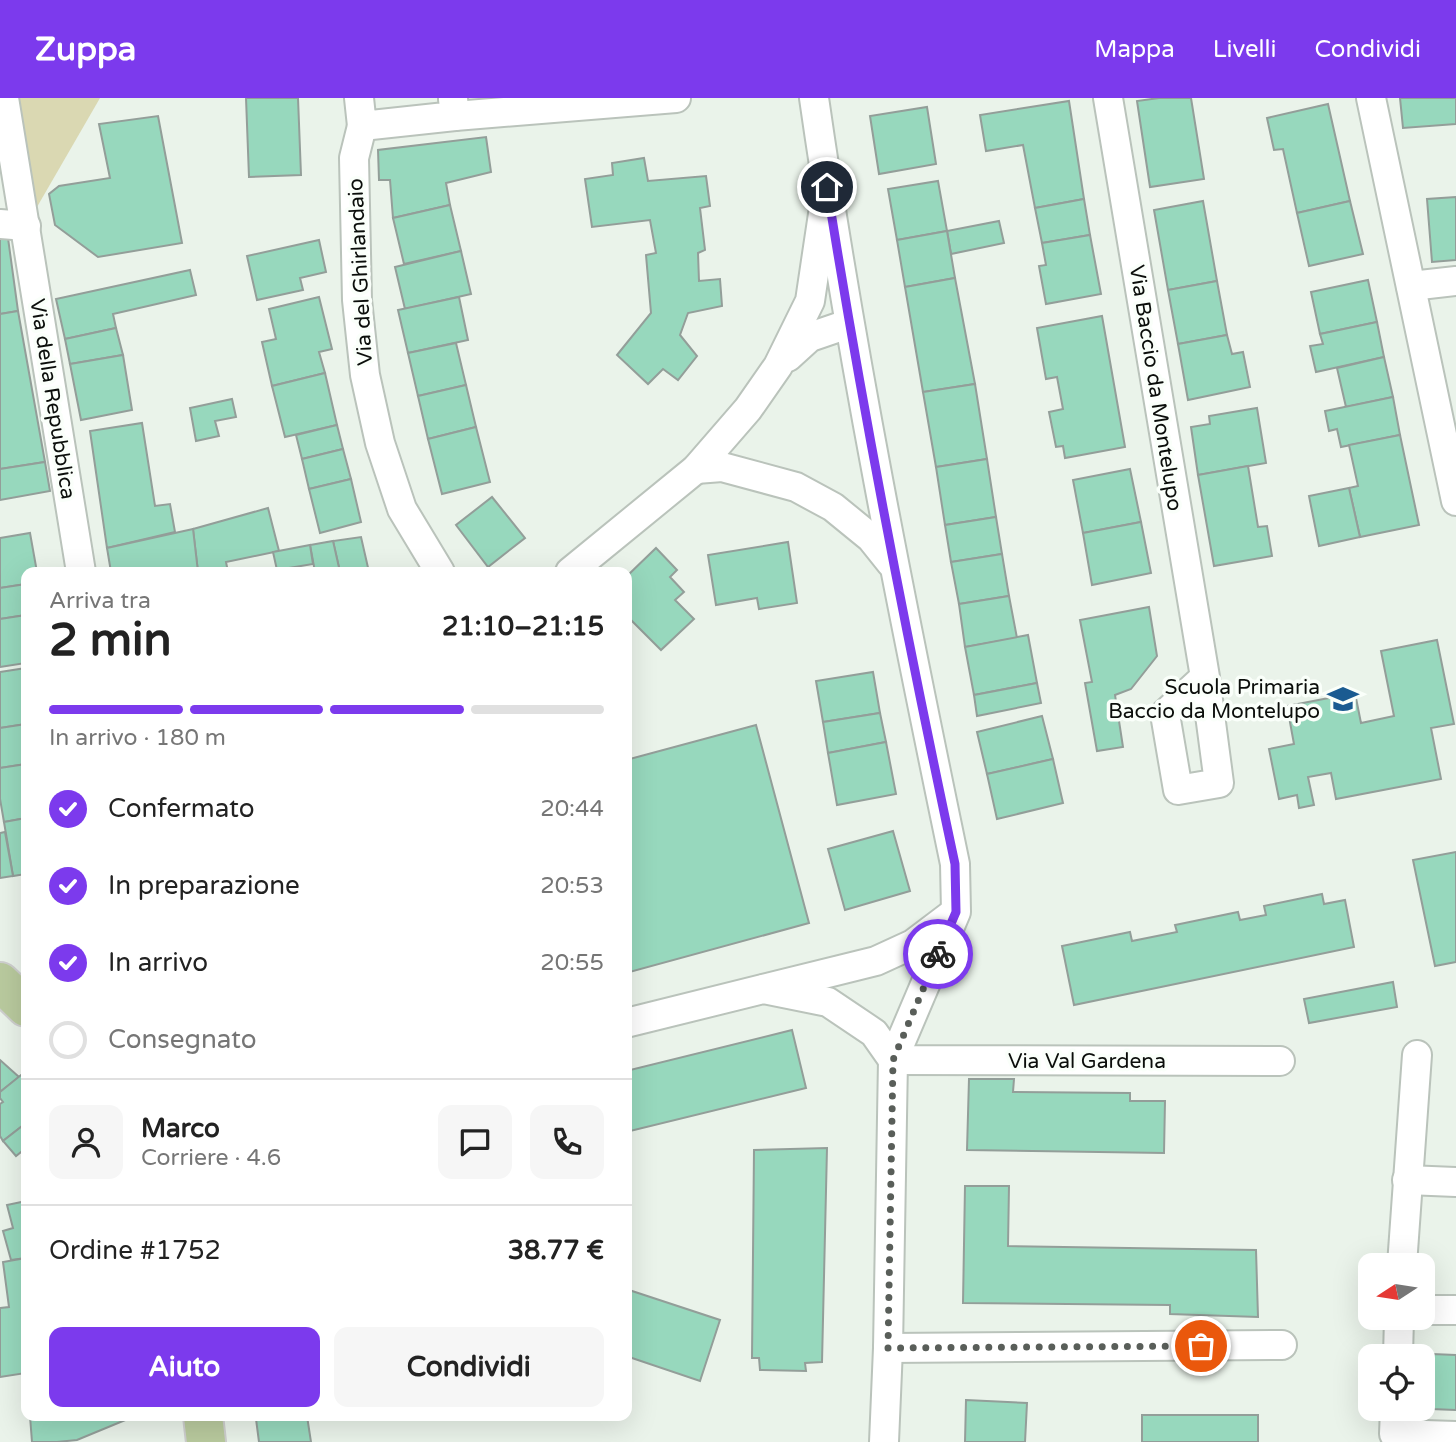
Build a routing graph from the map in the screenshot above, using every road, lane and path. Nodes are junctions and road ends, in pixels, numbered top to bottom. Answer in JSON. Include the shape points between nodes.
{"nodes":[{"id":1,"x":4,"y":98,"type":"edge"},
{"id":2,"x":676,"y":98,"type":"edge"},
{"id":3,"x":814,"y":98,"type":"edge"},
{"id":4,"x":1108,"y":98,"type":"edge"},
{"id":5,"x":1371,"y":98,"type":"edge"},
{"id":6,"x":454,"y":107,"type":"edge"},
{"id":7,"x":361,"y":112,"type":"edge"},
{"id":8,"x":827,"y":187,"type":"junction"},
{"id":9,"x":13,"y":225,"type":"edge"},
{"id":10,"x":1456,"y":281,"type":"edge"},
{"id":11,"x":1411,"y":286,"type":"junction"},
{"id":12,"x":848,"y":324,"type":"junction"},
{"id":13,"x":778,"y":366,"type":"junction"},
{"id":14,"x":695,"y":469,"type":"junction"},
{"id":15,"x":1456,"y":501,"type":"edge"},
{"id":16,"x":893,"y":565,"type":"junction"},
{"id":17,"x":80,"y":567,"type":"edge"},
{"id":18,"x":437,"y":567,"type":"edge"},
{"id":19,"x":576,"y":567,"type":"edge"},
{"id":20,"x":1205,"y":677,"type":"dead end"},
{"id":21,"x":956,"y":912,"type":"junction"},
{"id":22,"x":876,"y":961,"type":"junction"},
{"id":23,"x":930,"y":972,"type":"junction"},
{"id":24,"x":0,"y":982,"type":"edge"},
{"id":25,"x":764,"y":989,"type":"junction"},
{"id":26,"x":21,"y":1002,"type":"edge"},
{"id":27,"x":632,"y":1022,"type":"edge"},
{"id":28,"x":1417,"y":1055,"type":"dead end"},
{"id":29,"x":893,"y":1060,"type":"junction"},
{"id":30,"x":1280,"y":1061,"type":"dead end"},
{"id":31,"x":1407,"y":1181,"type":"junction"},
{"id":32,"x":1456,"y":1182,"type":"edge"},
{"id":33,"x":1403,"y":1253,"type":"edge"},
{"id":34,"x":1435,"y":1310,"type":"edge"},
{"id":35,"x":1456,"y":1310,"type":"edge"},
{"id":36,"x":1282,"y":1345,"type":"dead end"},
{"id":37,"x":888,"y":1348,"type":"junction"},
{"id":38,"x":203,"y":1421,"type":"edge"},
{"id":39,"x":1395,"y":1421,"type":"edge"},
{"id":40,"x":1456,"y":1436,"type":"edge"},
{"id":41,"x":206,"y":1442,"type":"edge"},
{"id":42,"x":884,"y":1442,"type":"edge"}],
"edges":[{"from":1,"to":9,"type":"street","name":"Via della Repubblica"},
{"from":2,"to":6,"type":"street"},
{"from":3,"to":8,"type":"street"},
{"from":4,"to":20,"type":"street","name":"Via Baccio da Montelupo"},
{"from":5,"to":11,"type":"street"},
{"from":6,"to":7,"type":"street"},
{"from":7,"to":18,"type":"street","name":"Via del Ghirlandaio","via":[[354,158],[357,300],[365,375],[380,443],[402,509]]},
{"from":8,"to":12,"type":"street"},
{"from":8,"to":13,"type":"street","via":[[810,301]]},
{"from":9,"to":17,"type":"street","name":"Via della Repubblica"},
{"from":10,"to":11,"type":"street"},
{"from":11,"to":15,"type":"street"},
{"from":12,"to":13,"type":"street","via":[[810,337]]},
{"from":12,"to":16,"type":"street"},
{"from":13,"to":14,"type":"street","via":[[748,409]]},
{"from":14,"to":16,"type":"street","via":[[722,467],[796,487],[862,530]]},
{"from":14,"to":19,"type":"street"},
{"from":16,"to":21,"type":"street","via":[[955,864]]},
{"from":21,"to":22,"type":"street","via":[[913,944]]},
{"from":21,"to":23,"type":"street"},
{"from":22,"to":23,"type":"street"},
{"from":22,"to":25,"type":"street"},
{"from":23,"to":29,"type":"street"},
{"from":24,"to":26,"type":"main road"},
{"from":25,"to":27,"type":"street"},
{"from":25,"to":29,"type":"street","via":[[828,1002],[874,1033]]},
{"from":28,"to":31,"type":"street"},
{"from":29,"to":30,"type":"street","name":"Via Val Gardena"},
{"from":29,"to":37,"type":"street"},
{"from":31,"to":32,"type":"street"},
{"from":31,"to":33,"type":"street"},
{"from":34,"to":35,"type":"street"},
{"from":36,"to":37,"type":"street"},
{"from":37,"to":42,"type":"street"},
{"from":38,"to":41,"type":"main road"},
{"from":39,"to":40,"type":"street","via":[[1394,1434]]}]}
